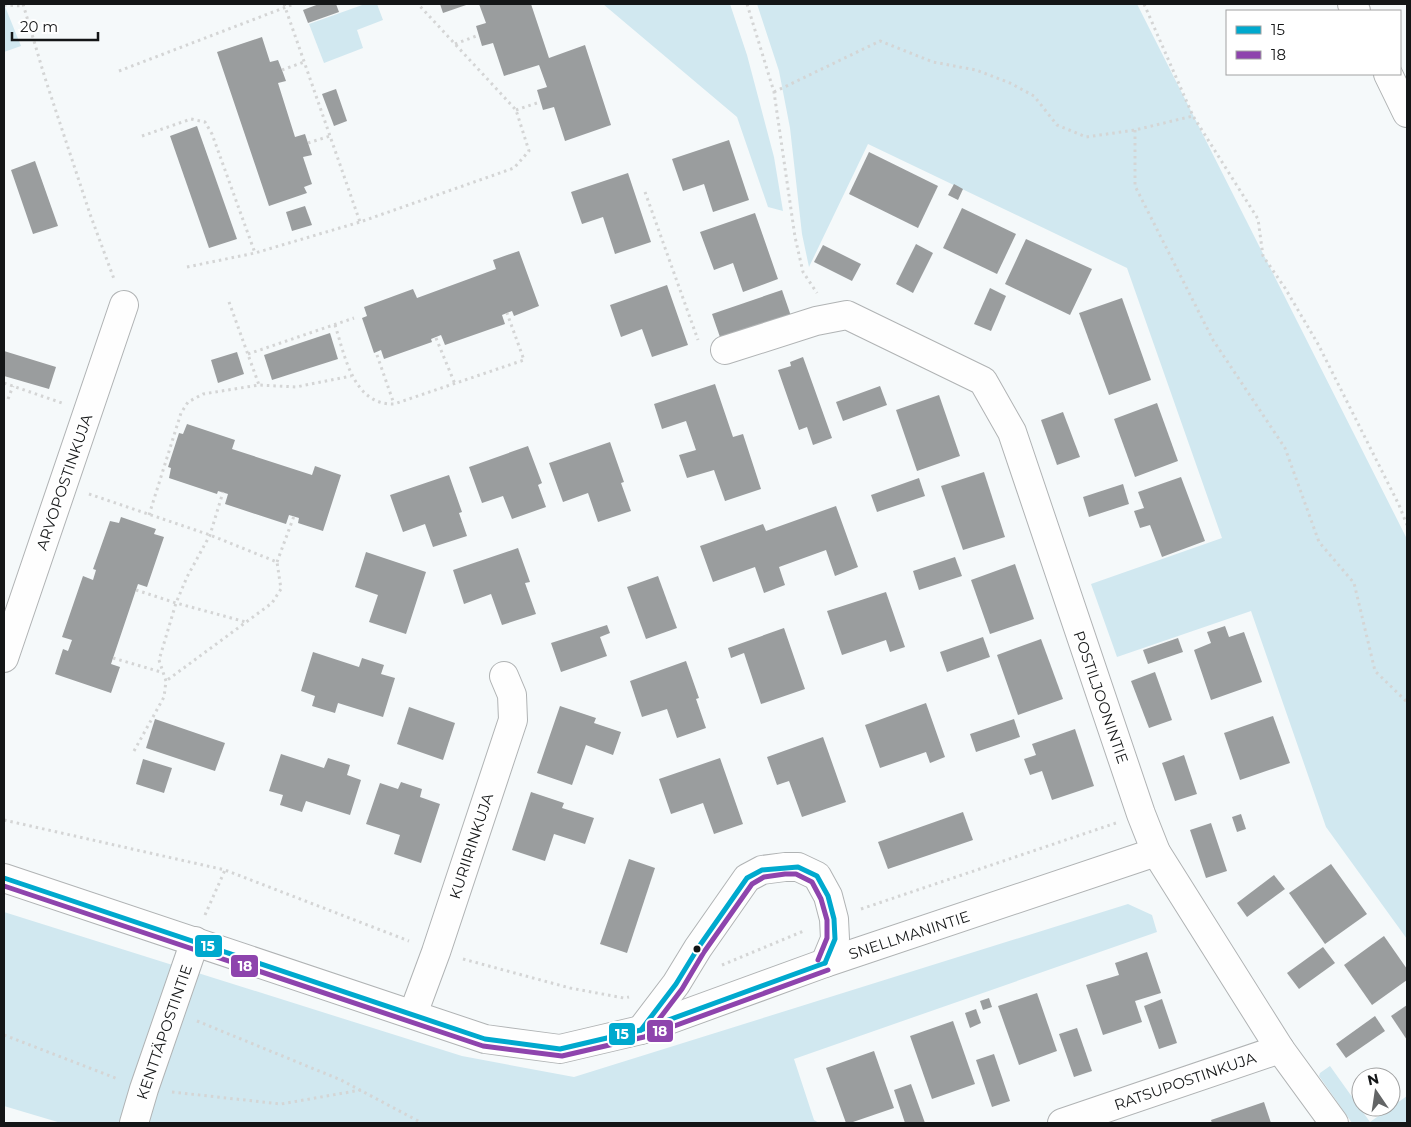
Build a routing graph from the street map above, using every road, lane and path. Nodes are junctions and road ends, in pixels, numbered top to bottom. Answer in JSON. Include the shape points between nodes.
{"nodes":[{"id":1,"x":4,"y":4,"type":"edge"},
{"id":2,"x":294,"y":4,"type":"edge"},
{"id":3,"x":418,"y":4,"type":"edge"},
{"id":4,"x":747,"y":4,"type":"edge"},
{"id":5,"x":1144,"y":4,"type":"edge"},
{"id":6,"x":23,"y":5,"type":"edge"},
{"id":7,"x":285,"y":6,"type":"edge"},
{"id":8,"x":479,"y":35,"type":"dead end"},
{"id":9,"x":455,"y":44,"type":"junction"},
{"id":10,"x":304,"y":62,"type":"junction"},
{"id":11,"x":282,"y":70,"type":"dead end"},
{"id":12,"x":119,"y":71,"type":"dead end"},
{"id":13,"x":1388,"y":75,"type":"edge"},
{"id":14,"x":774,"y":92,"type":"junction"},
{"id":15,"x":540,"y":102,"type":"dead end"},
{"id":16,"x":516,"y":110,"type":"junction"},
{"id":17,"x":1407,"y":113,"type":"edge"},
{"id":18,"x":1194,"y":116,"type":"junction"},
{"id":19,"x":1135,"y":130,"type":"junction"},
{"id":20,"x":142,"y":136,"type":"dead end"},
{"id":21,"x":330,"y":136,"type":"junction"},
{"id":22,"x":308,"y":143,"type":"dead end"},
{"id":23,"x":645,"y":192,"type":"dead end"},
{"id":24,"x":360,"y":222,"type":"junction"},
{"id":25,"x":255,"y":253,"type":"junction"},
{"id":26,"x":187,"y":267,"type":"dead end"},
{"id":27,"x":229,"y":302,"type":"dead end"},
{"id":28,"x":124,"y":305,"type":"joint"},
{"id":29,"x":506,"y":313,"type":"dead end"},
{"id":30,"x":847,"y":315,"type":"junction"},
{"id":31,"x":354,"y":318,"type":"dead end"},
{"id":32,"x":335,"y":324,"type":"junction"},
{"id":33,"x":436,"y":338,"type":"dead end"},
{"id":34,"x":725,"y":350,"type":"joint"},
{"id":35,"x":248,"y":354,"type":"junction"},
{"id":36,"x":377,"y":356,"type":"dead end"},
{"id":37,"x":351,"y":376,"type":"junction"},
{"id":38,"x":4,"y":383,"type":"edge"},
{"id":39,"x":455,"y":384,"type":"junction"},
{"id":40,"x":258,"y":385,"type":"junction"},
{"id":41,"x":13,"y":386,"type":"junction"},
{"id":42,"x":8,"y":399,"type":"dead end"},
{"id":43,"x":394,"y":404,"type":"junction"},
{"id":44,"x":88,"y":411,"type":"junction"},
{"id":45,"x":62,"y":485,"type":"junction"},
{"id":46,"x":223,"y":492,"type":"dead end"},
{"id":47,"x":149,"y":515,"type":"junction"},
{"id":48,"x":294,"y":516,"type":"dead end"},
{"id":49,"x":1407,"y":525,"type":"edge"},
{"id":50,"x":210,"y":535,"type":"junction"},
{"id":51,"x":278,"y":562,"type":"junction"},
{"id":52,"x":136,"y":590,"type":"dead end"},
{"id":53,"x":176,"y":603,"type":"junction"},
{"id":54,"x":247,"y":622,"type":"junction"},
{"id":55,"x":4,"y":658,"type":"edge"},
{"id":56,"x":113,"y":658,"type":"dead end"},
{"id":57,"x":161,"y":672,"type":"junction"},
{"id":58,"x":504,"y":676,"type":"dead end"},
{"id":59,"x":166,"y":681,"type":"junction"},
{"id":60,"x":1407,"y":702,"type":"edge"},
{"id":61,"x":134,"y":751,"type":"dead end"},
{"id":62,"x":1141,"y":814,"type":"junction"},
{"id":63,"x":4,"y":820,"type":"edge"},
{"id":64,"x":1156,"y":852,"type":"junction"},
{"id":65,"x":225,"y":870,"type":"junction"},
{"id":66,"x":4,"y":878,"type":"edge"},
{"id":67,"x":834,"y":919,"type":"junction"},
{"id":68,"x":195,"y":941,"type":"junction"},
{"id":69,"x":436,"y":952,"type":"junction"},
{"id":70,"x":826,"y":962,"type":"junction"},
{"id":71,"x":720,"y":966,"type":"dead end"},
{"id":72,"x":632,"y":996,"type":"dead end"},
{"id":73,"x":171,"y":1011,"type":"junction"},
{"id":74,"x":413,"y":1014,"type":"junction"},
{"id":75,"x":641,"y":1030,"type":"junction"},
{"id":76,"x":4,"y":1035,"type":"edge"},
{"id":77,"x":1280,"y":1048,"type":"junction"},
{"id":78,"x":144,"y":1089,"type":"junction"},
{"id":79,"x":361,"y":1090,"type":"junction"},
{"id":80,"x":134,"y":1123,"type":"edge"},
{"id":81,"x":422,"y":1123,"type":"edge"},
{"id":82,"x":1062,"y":1123,"type":"edge"},
{"id":83,"x":1334,"y":1123,"type":"edge"}],
"edges":[{"from":1,"to":6,"type":"path"},
{"from":2,"to":7,"type":"path"},
{"from":3,"to":9,"type":"path"},
{"from":4,"to":14,"type":"path"},
{"from":5,"to":18,"type":"path"},
{"from":6,"to":28,"type":"path","via":[[90,214]]},
{"from":7,"to":10,"type":"path"},
{"from":7,"to":12,"type":"path"},
{"from":8,"to":9,"type":"path"},
{"from":9,"to":16,"type":"path"},
{"from":10,"to":11,"type":"path"},
{"from":10,"to":21,"type":"path"},
{"from":13,"to":17,"type":"main road"},
{"from":14,"to":19,"type":"path","via":[[880,41],[933,62],[976,70],[1010,83],[1034,96],[1057,125],[1086,137]]},
{"from":14,"to":30,"type":"path","via":[[803,272],[826,307]]},
{"from":15,"to":16,"type":"path"},
{"from":16,"to":24,"type":"path","via":[[529,151],[514,168]]},
{"from":18,"to":19,"type":"path"},
{"from":18,"to":49,"type":"path","via":[[1258,219],[1263,256],[1318,344]]},
{"from":19,"to":60,"type":"path","via":[[1135,186],[1213,340],[1284,448],[1319,542],[1354,583],[1375,671]]},
{"from":20,"to":25,"type":"path","via":[[191,118],[205,122]]},
{"from":21,"to":22,"type":"path"},
{"from":21,"to":24,"type":"path"},
{"from":23,"to":34,"type":"path","via":[[699,343],[718,351]]},
{"from":24,"to":25,"type":"path"},
{"from":25,"to":26,"type":"path"},
{"from":27,"to":35,"type":"path"},
{"from":28,"to":44,"type":"main road","name":"ARVOPOSTINKUJA"},
{"from":29,"to":39,"type":"path","via":[[524,360]]},
{"from":30,"to":34,"type":"main road","via":[[816,321]]},
{"from":30,"to":62,"type":"main road","name":"POSTILJOONINTIE","via":[[983,381],[1012,432]]},
{"from":31,"to":32,"type":"path"},
{"from":32,"to":35,"type":"path"},
{"from":32,"to":37,"type":"path"},
{"from":33,"to":39,"type":"path"},
{"from":35,"to":40,"type":"path"},
{"from":36,"to":43,"type":"path"},
{"from":37,"to":40,"type":"path","via":[[296,388]]},
{"from":37,"to":43,"type":"path","via":[[365,395],[384,404]]},
{"from":38,"to":41,"type":"path"},
{"from":39,"to":43,"type":"path"},
{"from":40,"to":47,"type":"path","via":[[203,394],[188,402],[181,413]]},
{"from":41,"to":42,"type":"path"},
{"from":41,"to":44,"type":"path"},
{"from":44,"to":45,"type":"main road","name":"ARVOPOSTINKUJA"},
{"from":45,"to":47,"type":"path"},
{"from":45,"to":55,"type":"main road","name":"ARVOPOSTINKUJA"},
{"from":46,"to":50,"type":"path"},
{"from":47,"to":50,"type":"path"},
{"from":48,"to":51,"type":"path"},
{"from":50,"to":51,"type":"path"},
{"from":50,"to":53,"type":"path"},
{"from":51,"to":54,"type":"path","via":[[281,589],[272,603]]},
{"from":52,"to":53,"type":"path"},
{"from":53,"to":54,"type":"path"},
{"from":53,"to":57,"type":"path","via":[[158,660]]},
{"from":54,"to":59,"type":"path"},
{"from":56,"to":57,"type":"path"},
{"from":57,"to":59,"type":"path"},
{"from":58,"to":69,"type":"main road","name":"KURIIRINKUJA","via":[[512,695],[513,720]]},
{"from":59,"to":61,"type":"path","via":[[164,697]]},
{"from":62,"to":64,"type":"main road","name":"POSTILJOONINTIE"},
{"from":62,"to":67,"type":"path"},
{"from":63,"to":65,"type":"path"},
{"from":64,"to":70,"type":"main road","name":"SNELLMANINTIE"},
{"from":64,"to":77,"type":"main road","name":"POSTILJOONINTIE"},
{"from":65,"to":68,"type":"path"},
{"from":65,"to":69,"type":"path"},
{"from":66,"to":68,"type":"main road","name":"SNELLMANINTIE"},
{"from":67,"to":70,"type":"main road","via":[[835,939]]},
{"from":67,"to":71,"type":"path"},
{"from":67,"to":75,"type":"main road","via":[[828,896],[817,876],[798,866],[762,870],[747,878]]},
{"from":68,"to":73,"type":"main road","name":"KENTTÄPOSTINTIE"},
{"from":68,"to":74,"type":"main road","name":"SNELLMANINTIE"},
{"from":69,"to":72,"type":"path","via":[[570,988],[624,998]]},
{"from":69,"to":74,"type":"main road","name":"KURIIRINKUJA"},
{"from":70,"to":75,"type":"main road","name":"SNELLMANINTIE"},
{"from":73,"to":78,"type":"main road","name":"KENTTÄPOSTINTIE"},
{"from":73,"to":79,"type":"path"},
{"from":74,"to":75,"type":"main road","name":"SNELLMANINTIE","via":[[485,1039],[560,1049]]},
{"from":76,"to":78,"type":"path"},
{"from":77,"to":82,"type":"main road","name":"RATSUPOSTINKUJA"},
{"from":77,"to":83,"type":"main road","name":"POSTILJOONINTIE"},
{"from":78,"to":79,"type":"path","via":[[281,1104]]},
{"from":78,"to":80,"type":"main road","name":"KENTTÄPOSTINTIE"},
{"from":79,"to":81,"type":"path"}]}
